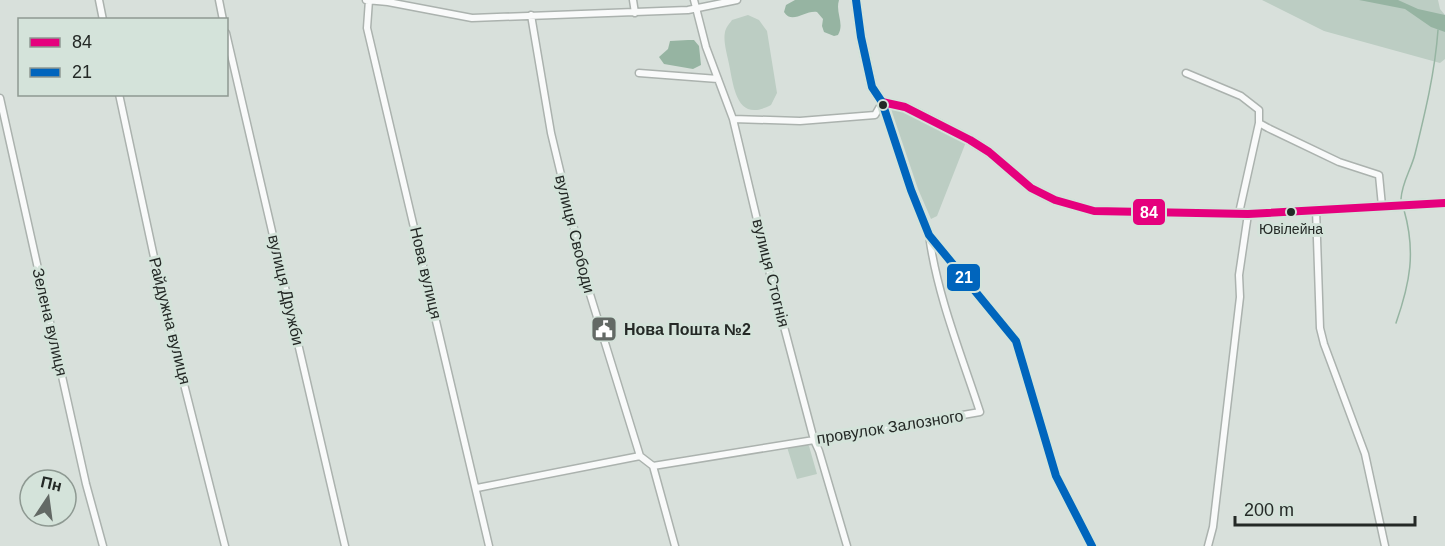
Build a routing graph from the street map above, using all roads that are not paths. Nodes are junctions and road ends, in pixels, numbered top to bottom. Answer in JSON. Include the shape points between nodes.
{"nodes":[{"id":1,"x":99,"y":0,"type":"edge"},
{"id":2,"x":219,"y":0,"type":"edge"},
{"id":3,"x":367,"y":0,"type":"edge"},
{"id":4,"x":633,"y":0,"type":"edge"},
{"id":5,"x":694,"y":0,"type":"edge"},
{"id":6,"x":737,"y":0,"type":"edge"},
{"id":7,"x":856,"y":0,"type":"edge"},
{"id":8,"x":696,"y":9,"type":"junction"},
{"id":9,"x":635,"y":13,"type":"junction"},
{"id":10,"x":531,"y":15,"type":"junction"},
{"id":11,"x":103,"y":18,"type":"edge"},
{"id":12,"x":223,"y":18,"type":"edge"},
{"id":13,"x":228,"y":42,"type":"edge"},
{"id":14,"x":639,"y":73,"type":"dead end"},
{"id":15,"x":1186,"y":73,"type":"dead end"},
{"id":16,"x":718,"y":79,"type":"junction"},
{"id":17,"x":119,"y":96,"type":"edge"},
{"id":18,"x":0,"y":98,"type":"edge"},
{"id":19,"x":882,"y":102,"type":"junction"},
{"id":20,"x":733,"y":119,"type":"junction"},
{"id":21,"x":1259,"y":123,"type":"junction"},
{"id":22,"x":1445,"y":203,"type":"edge"},
{"id":23,"x":1382,"y":206,"type":"junction"},
{"id":24,"x":1316,"y":209,"type":"junction"},
{"id":25,"x":1243,"y":214,"type":"junction"},
{"id":26,"x":929,"y":235,"type":"junction"},
{"id":27,"x":814,"y":440,"type":"junction"},
{"id":28,"x":640,"y":456,"type":"junction"},
{"id":29,"x":653,"y":466,"type":"junction"},
{"id":30,"x":477,"y":488,"type":"junction"},
{"id":31,"x":103,"y":546,"type":"edge"},
{"id":32,"x":225,"y":546,"type":"edge"},
{"id":33,"x":345,"y":546,"type":"edge"},
{"id":34,"x":489,"y":546,"type":"edge"},
{"id":35,"x":675,"y":546,"type":"edge"},
{"id":36,"x":848,"y":546,"type":"edge"},
{"id":37,"x":1092,"y":546,"type":"edge"},
{"id":38,"x":1208,"y":546,"type":"edge"},
{"id":39,"x":1385,"y":546,"type":"edge"}],
"edges":[{"from":1,"to":11,"type":"street"},
{"from":2,"to":12,"type":"street"},
{"from":3,"to":10,"type":"street","via":[[472,18]]},
{"from":3,"to":30,"type":"street","name":"Нова вулиця","via":[[367,28]]},
{"from":4,"to":9,"type":"street"},
{"from":5,"to":8,"type":"street","name":"вулиця Стогнія"},
{"from":6,"to":8,"type":"street"},
{"from":7,"to":19,"type":"street","via":[[872,87]]},
{"from":8,"to":9,"type":"street"},
{"from":8,"to":16,"type":"street","name":"вулиця Стогнія"},
{"from":9,"to":10,"type":"street"},
{"from":10,"to":28,"type":"street","name":"вулиця Свободи","via":[[551,133],[589,291]]},
{"from":13,"to":33,"type":"street","name":"вулиця Дружби"},
{"from":14,"to":16,"type":"street"},
{"from":15,"to":21,"type":"street","via":[[1240,96],[1259,110]]},
{"from":16,"to":20,"type":"street","name":"вулиця Стогнія"},
{"from":17,"to":32,"type":"street","name":"Райдужна вулиця","via":[[164,303]]},
{"from":18,"to":31,"type":"street","name":"Зелена вулиця"},
{"from":19,"to":20,"type":"street","via":[[875,115],[800,121]]},
{"from":19,"to":25,"type":"street","via":[[905,107],[970,140],[1031,188],[1055,200],[1094,211]]},
{"from":19,"to":26,"type":"street"},
{"from":20,"to":27,"type":"street","name":"вулиця Стогнія"},
{"from":21,"to":23,"type":"street","via":[[1339,162],[1379,175]]},
{"from":21,"to":25,"type":"street"},
{"from":22,"to":23,"type":"street"},
{"from":23,"to":24,"type":"street"},
{"from":24,"to":25,"type":"street"},
{"from":24,"to":39,"type":"street","via":[[1320,328],[1365,454]]},
{"from":25,"to":38,"type":"street","via":[[1240,297]]},
{"from":26,"to":27,"type":"street","name":"провулок Залозного","via":[[932,257],[980,412]]},
{"from":26,"to":37,"type":"street","via":[[1016,341],[1056,476]]},
{"from":27,"to":29,"type":"street","name":"провулок Залозного"},
{"from":27,"to":36,"type":"street","name":"вулиця Стогнія"},
{"from":28,"to":29,"type":"street"},
{"from":28,"to":30,"type":"street"},
{"from":29,"to":35,"type":"street"},
{"from":30,"to":34,"type":"street","name":"Нова вулиця"}]}
